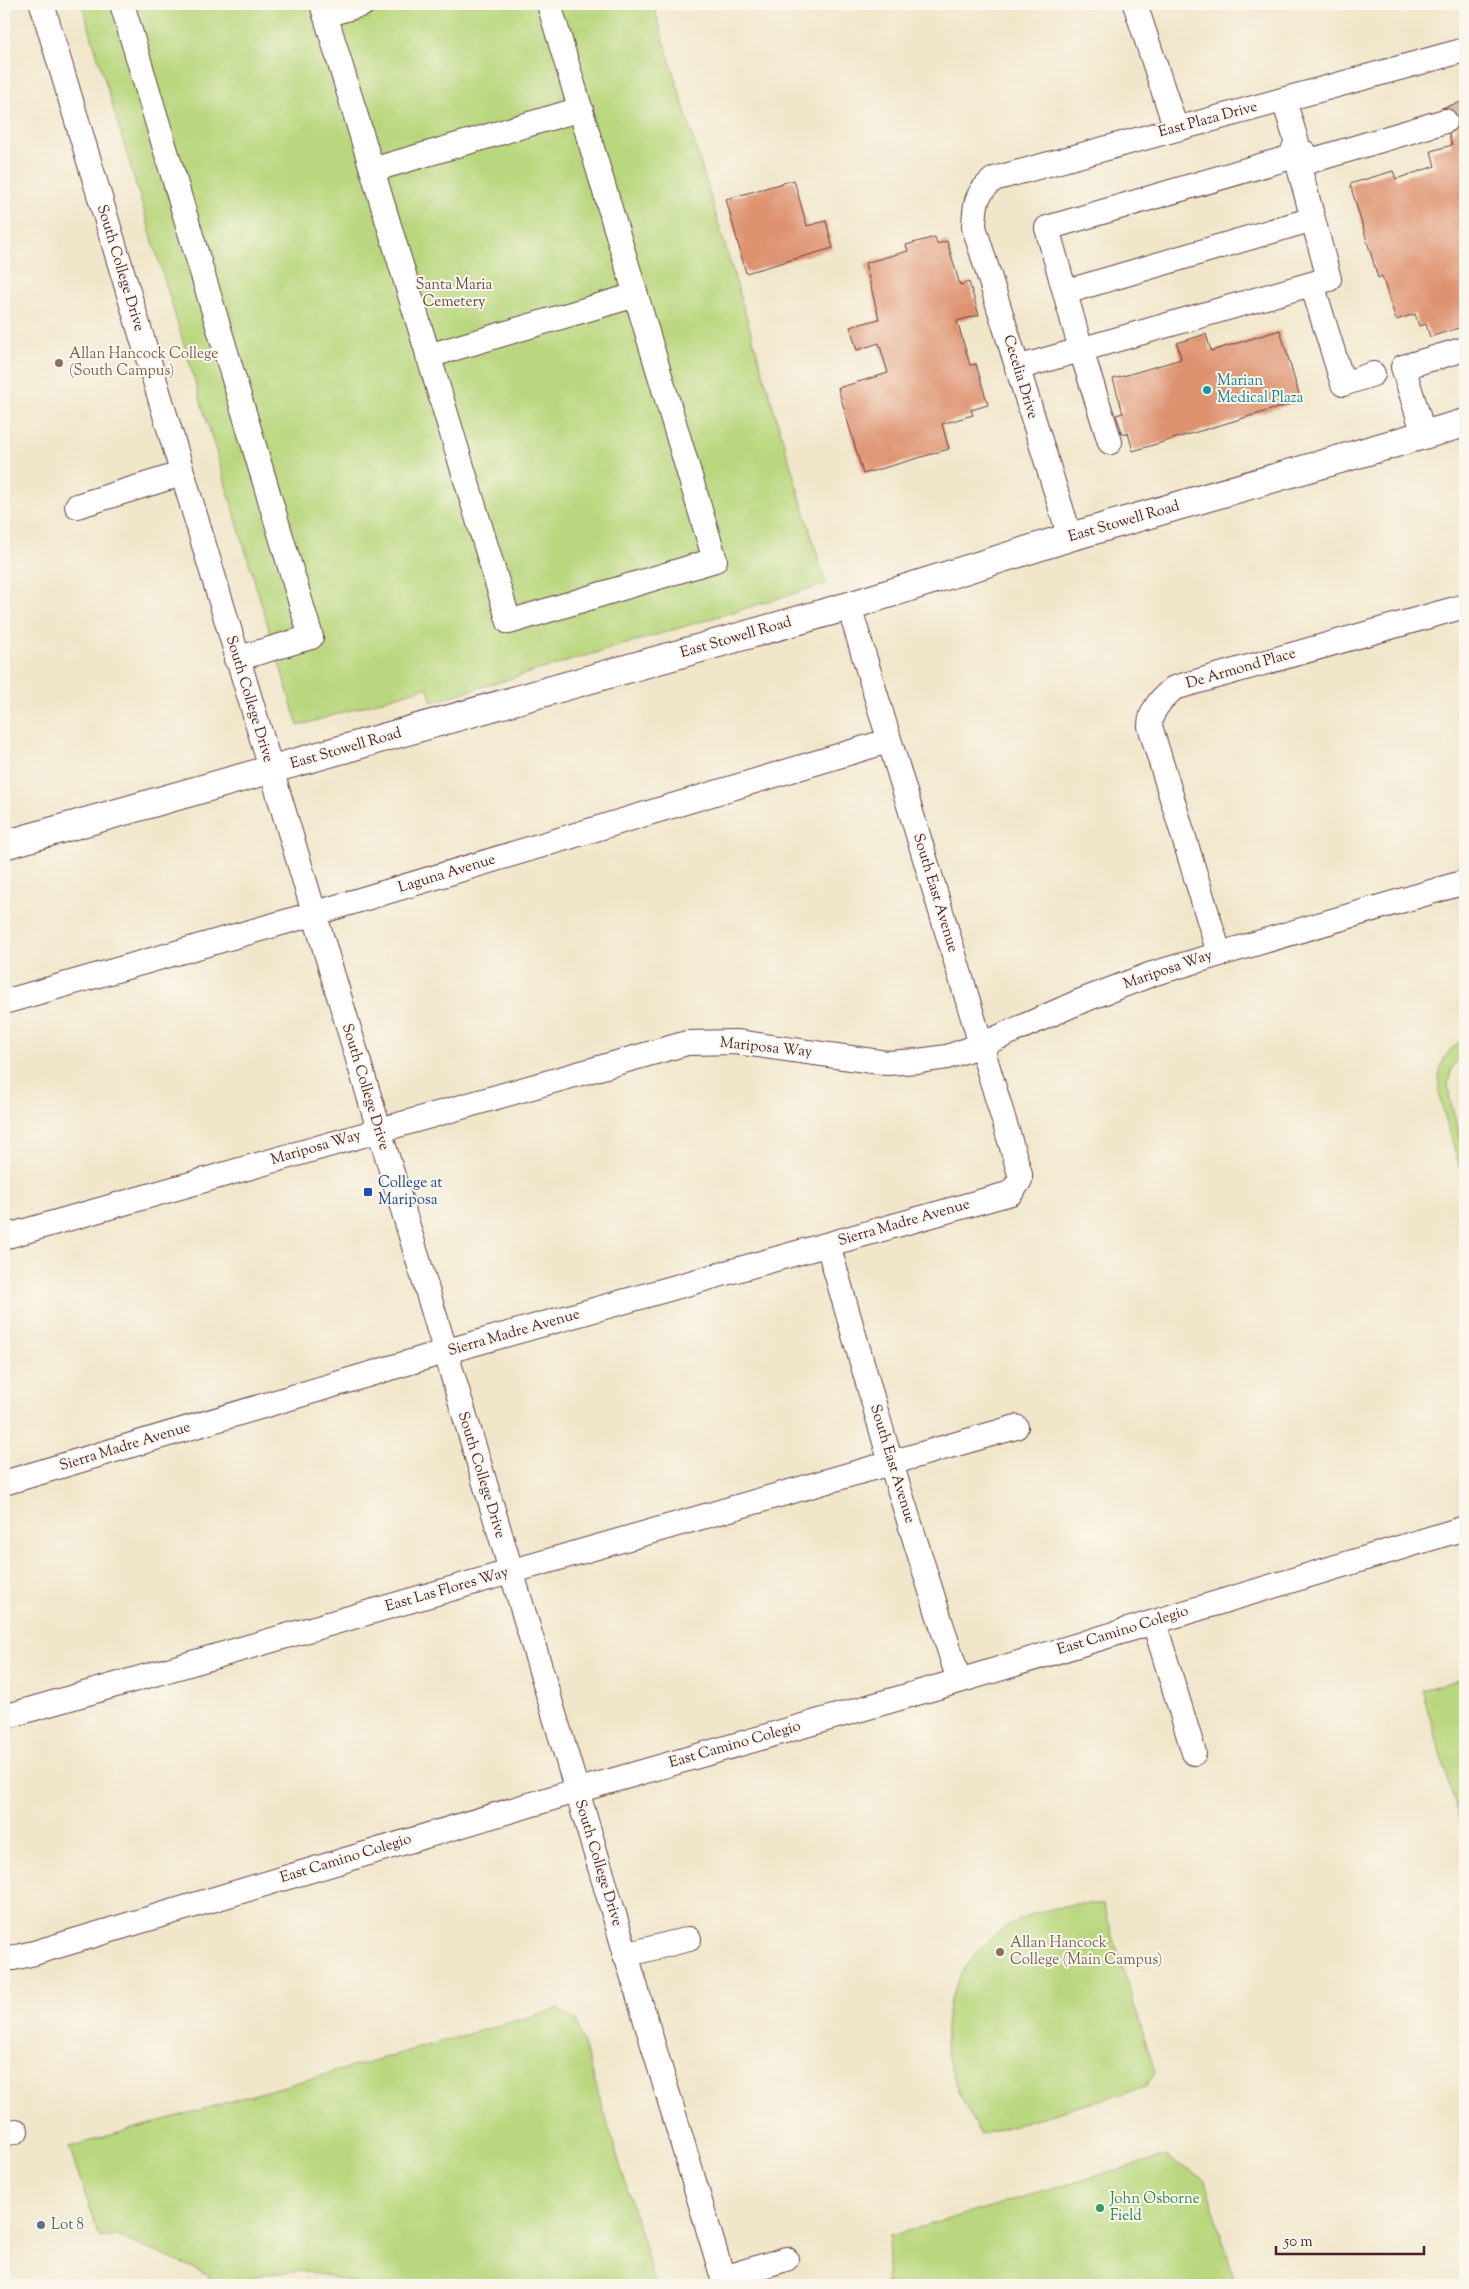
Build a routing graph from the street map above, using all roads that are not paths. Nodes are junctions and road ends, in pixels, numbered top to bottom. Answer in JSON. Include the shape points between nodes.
{"nodes":[{"id":1,"x":42,"y":4,"type":"edge"},
{"id":2,"x":122,"y":4,"type":"edge"},
{"id":3,"x":363,"y":4,"type":"edge"},
{"id":4,"x":549,"y":4,"type":"edge"},
{"id":5,"x":1135,"y":4,"type":"edge"},
{"id":6,"x":324,"y":9,"type":"edge"},
{"id":7,"x":1465,"y":50,"type":"edge"},
{"id":8,"x":1284,"y":100,"type":"junction"},
{"id":9,"x":581,"y":109,"type":"junction"},
{"id":10,"x":1445,"y":121,"type":"tunnel mouth"},
{"id":11,"x":1176,"y":129,"type":"junction"},
{"id":12,"x":1301,"y":154,"type":"junction"},
{"id":13,"x":372,"y":170,"type":"junction"},
{"id":14,"x":974,"y":216,"type":"joint"},
{"id":15,"x":1312,"y":219,"type":"junction"},
{"id":16,"x":1321,"y":281,"type":"junction"},
{"id":17,"x":1065,"y":292,"type":"junction"},
{"id":18,"x":636,"y":295,"type":"junction"},
{"id":19,"x":1465,"y":349,"type":"edge"},
{"id":20,"x":1081,"y":350,"type":"junction"},
{"id":21,"x":428,"y":356,"type":"junction"},
{"id":22,"x":1018,"y":368,"type":"junction"},
{"id":23,"x":1373,"y":374,"type":"dead end"},
{"id":24,"x":1465,"y":424,"type":"edge"},
{"id":25,"x":1424,"y":436,"type":"junction"},
{"id":26,"x":1110,"y":442,"type":"dead end"},
{"id":27,"x":181,"y":474,"type":"junction"},
{"id":28,"x":77,"y":506,"type":"dead end"},
{"id":29,"x":1070,"y":537,"type":"junction"},
{"id":30,"x":849,"y":606,"type":"junction"},
{"id":31,"x":1465,"y":606,"type":"edge"},
{"id":32,"x":236,"y":659,"type":"junction"},
{"id":33,"x":888,"y":741,"type":"junction"},
{"id":34,"x":270,"y":770,"type":"junction"},
{"id":35,"x":4,"y":845,"type":"edge"},
{"id":36,"x":1465,"y":882,"type":"edge"},
{"id":37,"x":313,"y":914,"type":"junction"},
{"id":38,"x":1219,"y":952,"type":"junction"},
{"id":39,"x":4,"y":1002,"type":"edge"},
{"id":40,"x":981,"y":1045,"type":"junction"},
{"id":41,"x":378,"y":1130,"type":"junction"},
{"id":42,"x":1020,"y":1180,"type":"joint"},
{"id":43,"x":4,"y":1237,"type":"edge"},
{"id":44,"x":828,"y":1245,"type":"junction"},
{"id":45,"x":444,"y":1352,"type":"junction"},
{"id":46,"x":1016,"y":1427,"type":"dead end"},
{"id":47,"x":891,"y":1463,"type":"junction"},
{"id":48,"x":4,"y":1483,"type":"edge"},
{"id":49,"x":1465,"y":1528,"type":"edge"},
{"id":50,"x":510,"y":1572,"type":"junction"},
{"id":51,"x":1154,"y":1622,"type":"junction"},
{"id":52,"x":959,"y":1681,"type":"junction"},
{"id":53,"x":4,"y":1717,"type":"edge"},
{"id":54,"x":1194,"y":1753,"type":"dead end"},
{"id":55,"x":576,"y":1790,"type":"junction"},
{"id":56,"x":689,"y":1939,"type":"dead end"},
{"id":57,"x":625,"y":1955,"type":"junction"},
{"id":58,"x":4,"y":1956,"type":"edge"},
{"id":59,"x":786,"y":2259,"type":"dead end"},
{"id":60,"x":724,"y":2281,"type":"edge"}],
"edges":[{"from":1,"to":27,"type":"street","name":"South College Drive"},
{"from":2,"to":32,"type":"street","via":[[311,637]]},
{"from":3,"to":6,"type":"street"},
{"from":4,"to":9,"type":"street"},
{"from":5,"to":11,"type":"street"},
{"from":6,"to":13,"type":"street"},
{"from":7,"to":8,"type":"street","name":"East Plaza Drive"},
{"from":8,"to":11,"type":"street","name":"East Plaza Drive"},
{"from":8,"to":12,"type":"street"},
{"from":9,"to":13,"type":"street"},
{"from":9,"to":18,"type":"street"},
{"from":10,"to":12,"type":"street"},
{"from":11,"to":14,"type":"street","name":"East Plaza Drive","via":[[994,179],[982,188]]},
{"from":12,"to":15,"type":"street"},
{"from":12,"to":16,"type":"street","via":[[1333,253]]},
{"from":12,"to":17,"type":"street","via":[[1047,228]]},
{"from":13,"to":21,"type":"street"},
{"from":14,"to":22,"type":"street","name":"Cecelia Drive","via":[[974,227]]},
{"from":15,"to":16,"type":"street"},
{"from":15,"to":17,"type":"street"},
{"from":16,"to":20,"type":"street"},
{"from":16,"to":23,"type":"street","via":[[1343,384]]},
{"from":17,"to":20,"type":"street"},
{"from":18,"to":21,"type":"street"},
{"from":18,"to":21,"type":"street","via":[[715,560],[509,622]]},
{"from":19,"to":25,"type":"street","via":[[1403,367]]},
{"from":20,"to":22,"type":"street"},
{"from":20,"to":26,"type":"street"},
{"from":22,"to":29,"type":"street","name":"Cecelia Drive"},
{"from":24,"to":25,"type":"main road","name":"East Stowell Road"},
{"from":25,"to":29,"type":"main road","name":"East Stowell Road"},
{"from":27,"to":28,"type":"street"},
{"from":27,"to":32,"type":"street","name":"South College Drive"},
{"from":29,"to":30,"type":"main road","name":"East Stowell Road"},
{"from":30,"to":33,"type":"street","name":"South East Avenue"},
{"from":30,"to":34,"type":"main road","name":"East Stowell Road"},
{"from":31,"to":38,"type":"street","name":"De Armond Place","via":[[1174,688],[1160,700],[1150,726]]},
{"from":32,"to":34,"type":"street","name":"South College Drive"},
{"from":33,"to":37,"type":"street","name":"Laguna Avenue"},
{"from":33,"to":40,"type":"street","name":"South East Avenue"},
{"from":34,"to":35,"type":"main road","name":"East Stowell Road"},
{"from":34,"to":37,"type":"street","name":"South College Drive"},
{"from":36,"to":38,"type":"street","name":"Mariposa Way"},
{"from":37,"to":39,"type":"street","name":"Laguna Avenue"},
{"from":37,"to":41,"type":"street","name":"South College Drive"},
{"from":38,"to":40,"type":"street","name":"Mariposa Way","via":[[1090,998]]},
{"from":40,"to":41,"type":"street","name":"Mariposa Way","via":[[947,1057],[887,1063],[736,1042],[687,1043]]},
{"from":40,"to":42,"type":"street","name":"South East Avenue"},
{"from":41,"to":43,"type":"street","name":"Mariposa Way"},
{"from":41,"to":45,"type":"street","name":"South College Drive"},
{"from":42,"to":44,"type":"street","name":"Sierra Madre Avenue","via":[[1011,1193]]},
{"from":44,"to":45,"type":"street","name":"Sierra Madre Avenue"},
{"from":44,"to":47,"type":"street","name":"South East Avenue"},
{"from":45,"to":48,"type":"street","name":"Sierra Madre Avenue"},
{"from":45,"to":50,"type":"street","name":"South College Drive"},
{"from":46,"to":47,"type":"street","name":"East Las Flores Way"},
{"from":47,"to":50,"type":"street","name":"East Las Flores Way"},
{"from":47,"to":52,"type":"street","name":"South East Avenue"},
{"from":49,"to":51,"type":"street","name":"East Camino Colegio"},
{"from":50,"to":53,"type":"street","name":"East Las Flores Way"},
{"from":50,"to":55,"type":"street","name":"South College Drive"},
{"from":51,"to":52,"type":"street","name":"East Camino Colegio"},
{"from":51,"to":54,"type":"street"},
{"from":52,"to":55,"type":"street","name":"East Camino Colegio"},
{"from":55,"to":57,"type":"street","name":"South College Drive"},
{"from":55,"to":58,"type":"street","name":"East Camino Colegio","via":[[34,1953],[13,1958]]},
{"from":56,"to":57,"type":"street"},
{"from":57,"to":60,"type":"street","name":"South College Drive"},
{"from":59,"to":60,"type":"street"}]}
